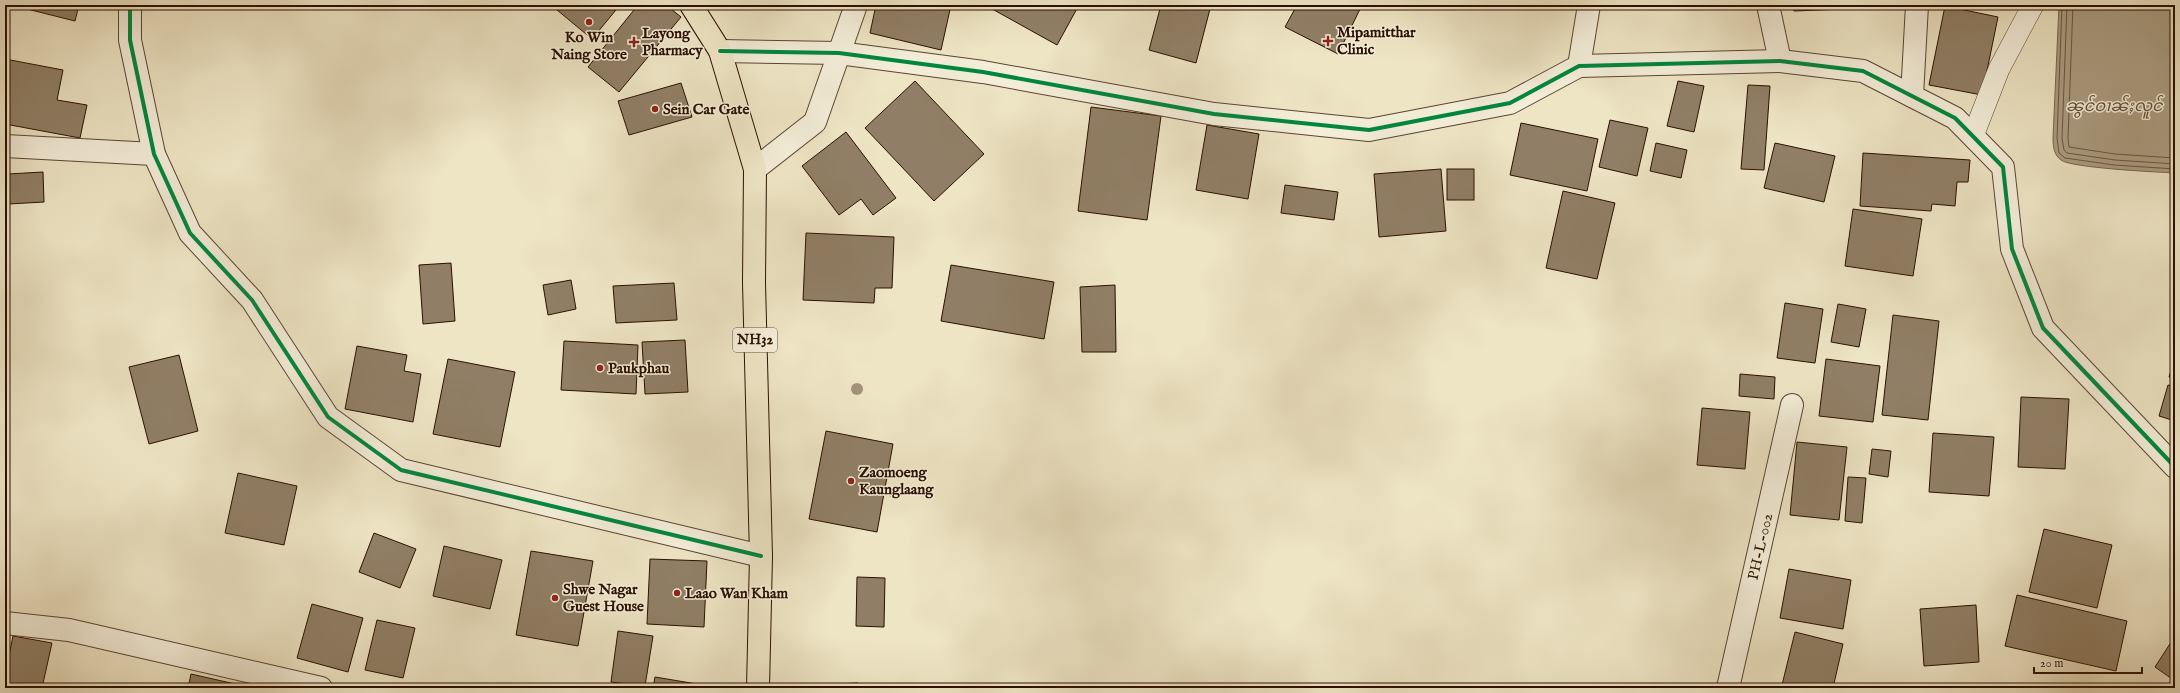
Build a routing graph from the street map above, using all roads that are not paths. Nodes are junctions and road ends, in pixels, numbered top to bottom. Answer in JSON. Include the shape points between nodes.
{"nodes":[{"id":1,"x":130,"y":5,"type":"edge"},
{"id":2,"x":691,"y":5,"type":"edge"},
{"id":3,"x":856,"y":5,"type":"edge"},
{"id":4,"x":1589,"y":5,"type":"edge"},
{"id":5,"x":1768,"y":5,"type":"edge"},
{"id":6,"x":1917,"y":5,"type":"edge"},
{"id":7,"x":2033,"y":5,"type":"edge"},
{"id":8,"x":720,"y":51,"type":"junction"},
{"id":9,"x":839,"y":52,"type":"junction"},
{"id":10,"x":1780,"y":61,"type":"junction"},
{"id":11,"x":1579,"y":66,"type":"junction"},
{"id":12,"x":1912,"y":96,"type":"junction"},
{"id":13,"x":1973,"y":136,"type":"junction"},
{"id":14,"x":5,"y":146,"type":"edge"},
{"id":15,"x":154,"y":154,"type":"junction"},
{"id":16,"x":755,"y":169,"type":"junction"},
{"id":17,"x":1792,"y":405,"type":"dead end"},
{"id":18,"x":2175,"y":468,"type":"edge"},
{"id":19,"x":761,"y":556,"type":"junction"},
{"id":20,"x":5,"y":623,"type":"edge"},
{"id":21,"x":321,"y":688,"type":"edge"},
{"id":22,"x":758,"y":688,"type":"edge"},
{"id":23,"x":1728,"y":688,"type":"edge"}],
"edges":[{"from":1,"to":15,"type":"street","via":[[130,40]]},
{"from":2,"to":8,"type":"highway","number":"NH32"},
{"from":3,"to":9,"type":"street"},
{"from":4,"to":11,"type":"street"},
{"from":5,"to":10,"type":"street"},
{"from":6,"to":12,"type":"street"},
{"from":7,"to":13,"type":"lane","via":[[1999,69]]},
{"from":8,"to":9,"type":"street"},
{"from":8,"to":16,"type":"highway","number":"NH32"},
{"from":9,"to":11,"type":"street","via":[[983,72],[1214,114],[1369,130],[1510,103]]},
{"from":9,"to":16,"type":"street","via":[[815,122]]},
{"from":10,"to":11,"type":"street"},
{"from":10,"to":12,"type":"street","via":[[1863,71]]},
{"from":12,"to":13,"type":"street","via":[[1955,118]]},
{"from":13,"to":18,"type":"street","via":[[2003,167],[2012,249],[2043,328]]},
{"from":14,"to":15,"type":"street"},
{"from":15,"to":19,"type":"street","via":[[190,233],[252,300],[328,417],[401,470]]},
{"from":16,"to":19,"type":"highway","number":"NH32","via":[[754,283]]},
{"from":17,"to":23,"type":"street","name":"PH-L-002"},
{"from":19,"to":22,"type":"highway","number":"NH32"},
{"from":20,"to":21,"type":"street","via":[[69,630]]}]}
